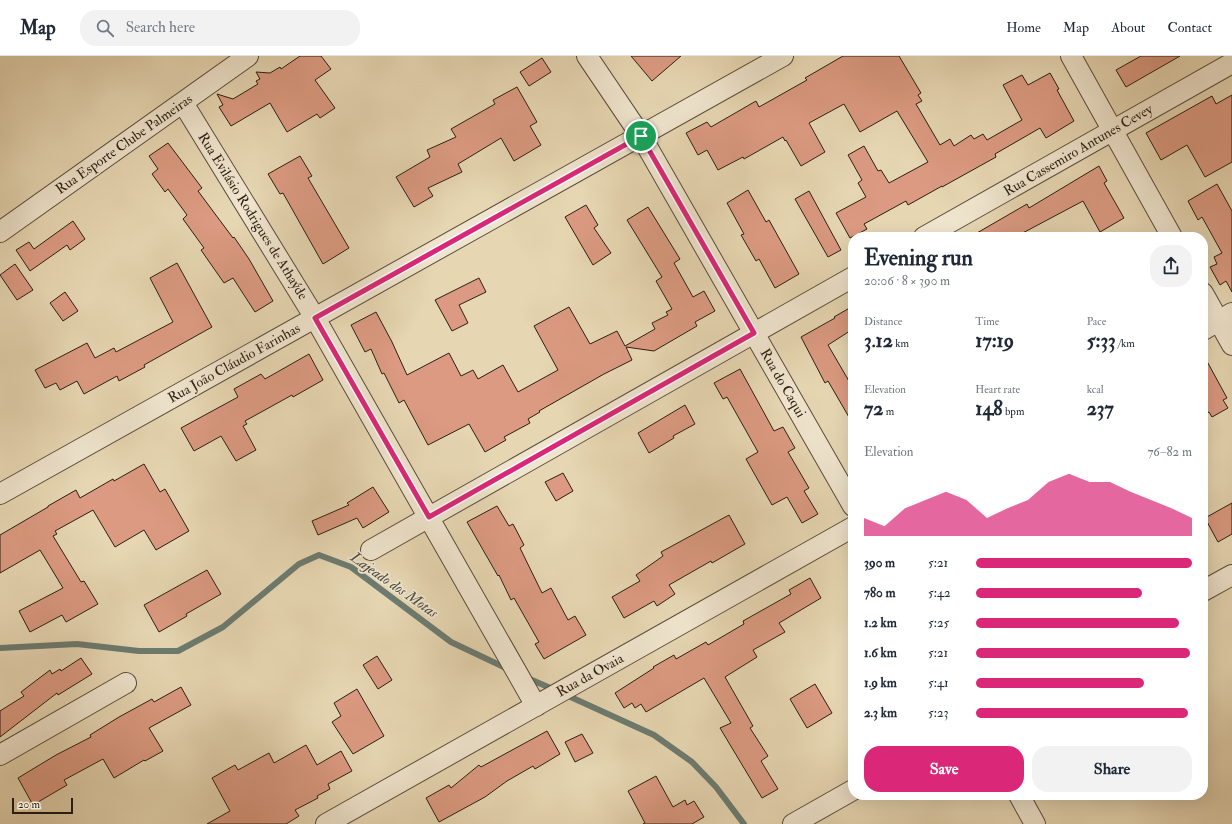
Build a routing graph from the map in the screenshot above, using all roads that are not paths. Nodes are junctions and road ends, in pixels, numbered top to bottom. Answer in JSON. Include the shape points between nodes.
{"nodes":[{"id":1,"x":248,"y":56,"type":"edge"},
{"id":2,"x":587,"y":56,"type":"edge"},
{"id":3,"x":783,"y":56,"type":"edge"},
{"id":4,"x":1071,"y":56,"type":"edge"},
{"id":5,"x":1232,"y":63,"type":"edge"},
{"id":6,"x":183,"y":103,"type":"junction"},
{"id":7,"x":1112,"y":130,"type":"junction"},
{"id":8,"x":641,"y":136,"type":"junction"},
{"id":9,"x":0,"y":232,"type":"edge"},
{"id":10,"x":933,"y":232,"type":"edge"},
{"id":11,"x":1169,"y":232,"type":"edge"},
{"id":12,"x":848,"y":280,"type":"edge"},
{"id":13,"x":1208,"y":302,"type":"edge"},
{"id":14,"x":315,"y":318,"type":"junction"},
{"id":15,"x":1218,"y":321,"type":"edge"},
{"id":16,"x":754,"y":333,"type":"junction"},
{"id":17,"x":1232,"y":345,"type":"edge"},
{"id":18,"x":0,"y":494,"type":"edge"},
{"id":19,"x":848,"y":497,"type":"edge"},
{"id":20,"x":429,"y":517,"type":"junction"},
{"id":21,"x":848,"y":530,"type":"edge"},
{"id":22,"x":372,"y":550,"type":"dead end"},
{"id":23,"x":1232,"y":575,"type":"edge"},
{"id":24,"x":1208,"y":588,"type":"edge"},
{"id":25,"x":126,"y":683,"type":"dead end"},
{"id":26,"x":540,"y":703,"type":"junction"},
{"id":27,"x":0,"y":755,"type":"edge"},
{"id":28,"x":848,"y":793,"type":"edge"},
{"id":29,"x":1021,"y":800,"type":"edge"},
{"id":30,"x":326,"y":824,"type":"edge"},
{"id":31,"x":793,"y":824,"type":"edge"},
{"id":32,"x":1035,"y":824,"type":"edge"}],
"edges":[{"from":1,"to":6,"type":"street","name":"Rua Esporte Clube Palmeiras"},
{"from":2,"to":8,"type":"street","name":"Rua do Caqui"},
{"from":3,"to":8,"type":"street","name":"Rua João Cláudio Farinhas"},
{"from":4,"to":7,"type":"street"},
{"from":5,"to":7,"type":"street","name":"Rua Cassemiro Antunes Cevey"},
{"from":6,"to":9,"type":"street","name":"Rua Esporte Clube Palmeiras"},
{"from":6,"to":14,"type":"street","name":"Rua Evilásio Rodrigues de Athaýde"},
{"from":7,"to":10,"type":"street","name":"Rua Cassemiro Antunes Cevey"},
{"from":7,"to":11,"type":"street"},
{"from":8,"to":14,"type":"street","name":"Rua João Cláudio Farinhas"},
{"from":8,"to":16,"type":"street","name":"Rua do Caqui"},
{"from":12,"to":16,"type":"street"},
{"from":13,"to":15,"type":"street"},
{"from":14,"to":18,"type":"street","name":"Rua João Cláudio Farinhas"},
{"from":14,"to":20,"type":"street","name":"Rua Evilásio Rodrigues de Athaýde"},
{"from":15,"to":17,"type":"street"},
{"from":16,"to":19,"type":"street","name":"Rua do Caqui"},
{"from":16,"to":20,"type":"street"},
{"from":20,"to":22,"type":"street"},
{"from":20,"to":26,"type":"street","name":"Rua Evilásio Rodrigues de Athaýde","via":[[525,686]]},
{"from":21,"to":26,"type":"street","name":"Rua da Ovaia"},
{"from":23,"to":24,"type":"street"},
{"from":25,"to":27,"type":"street"},
{"from":26,"to":30,"type":"street","name":"Rua da Ovaia"},
{"from":28,"to":31,"type":"street"},
{"from":29,"to":32,"type":"street"}]}
